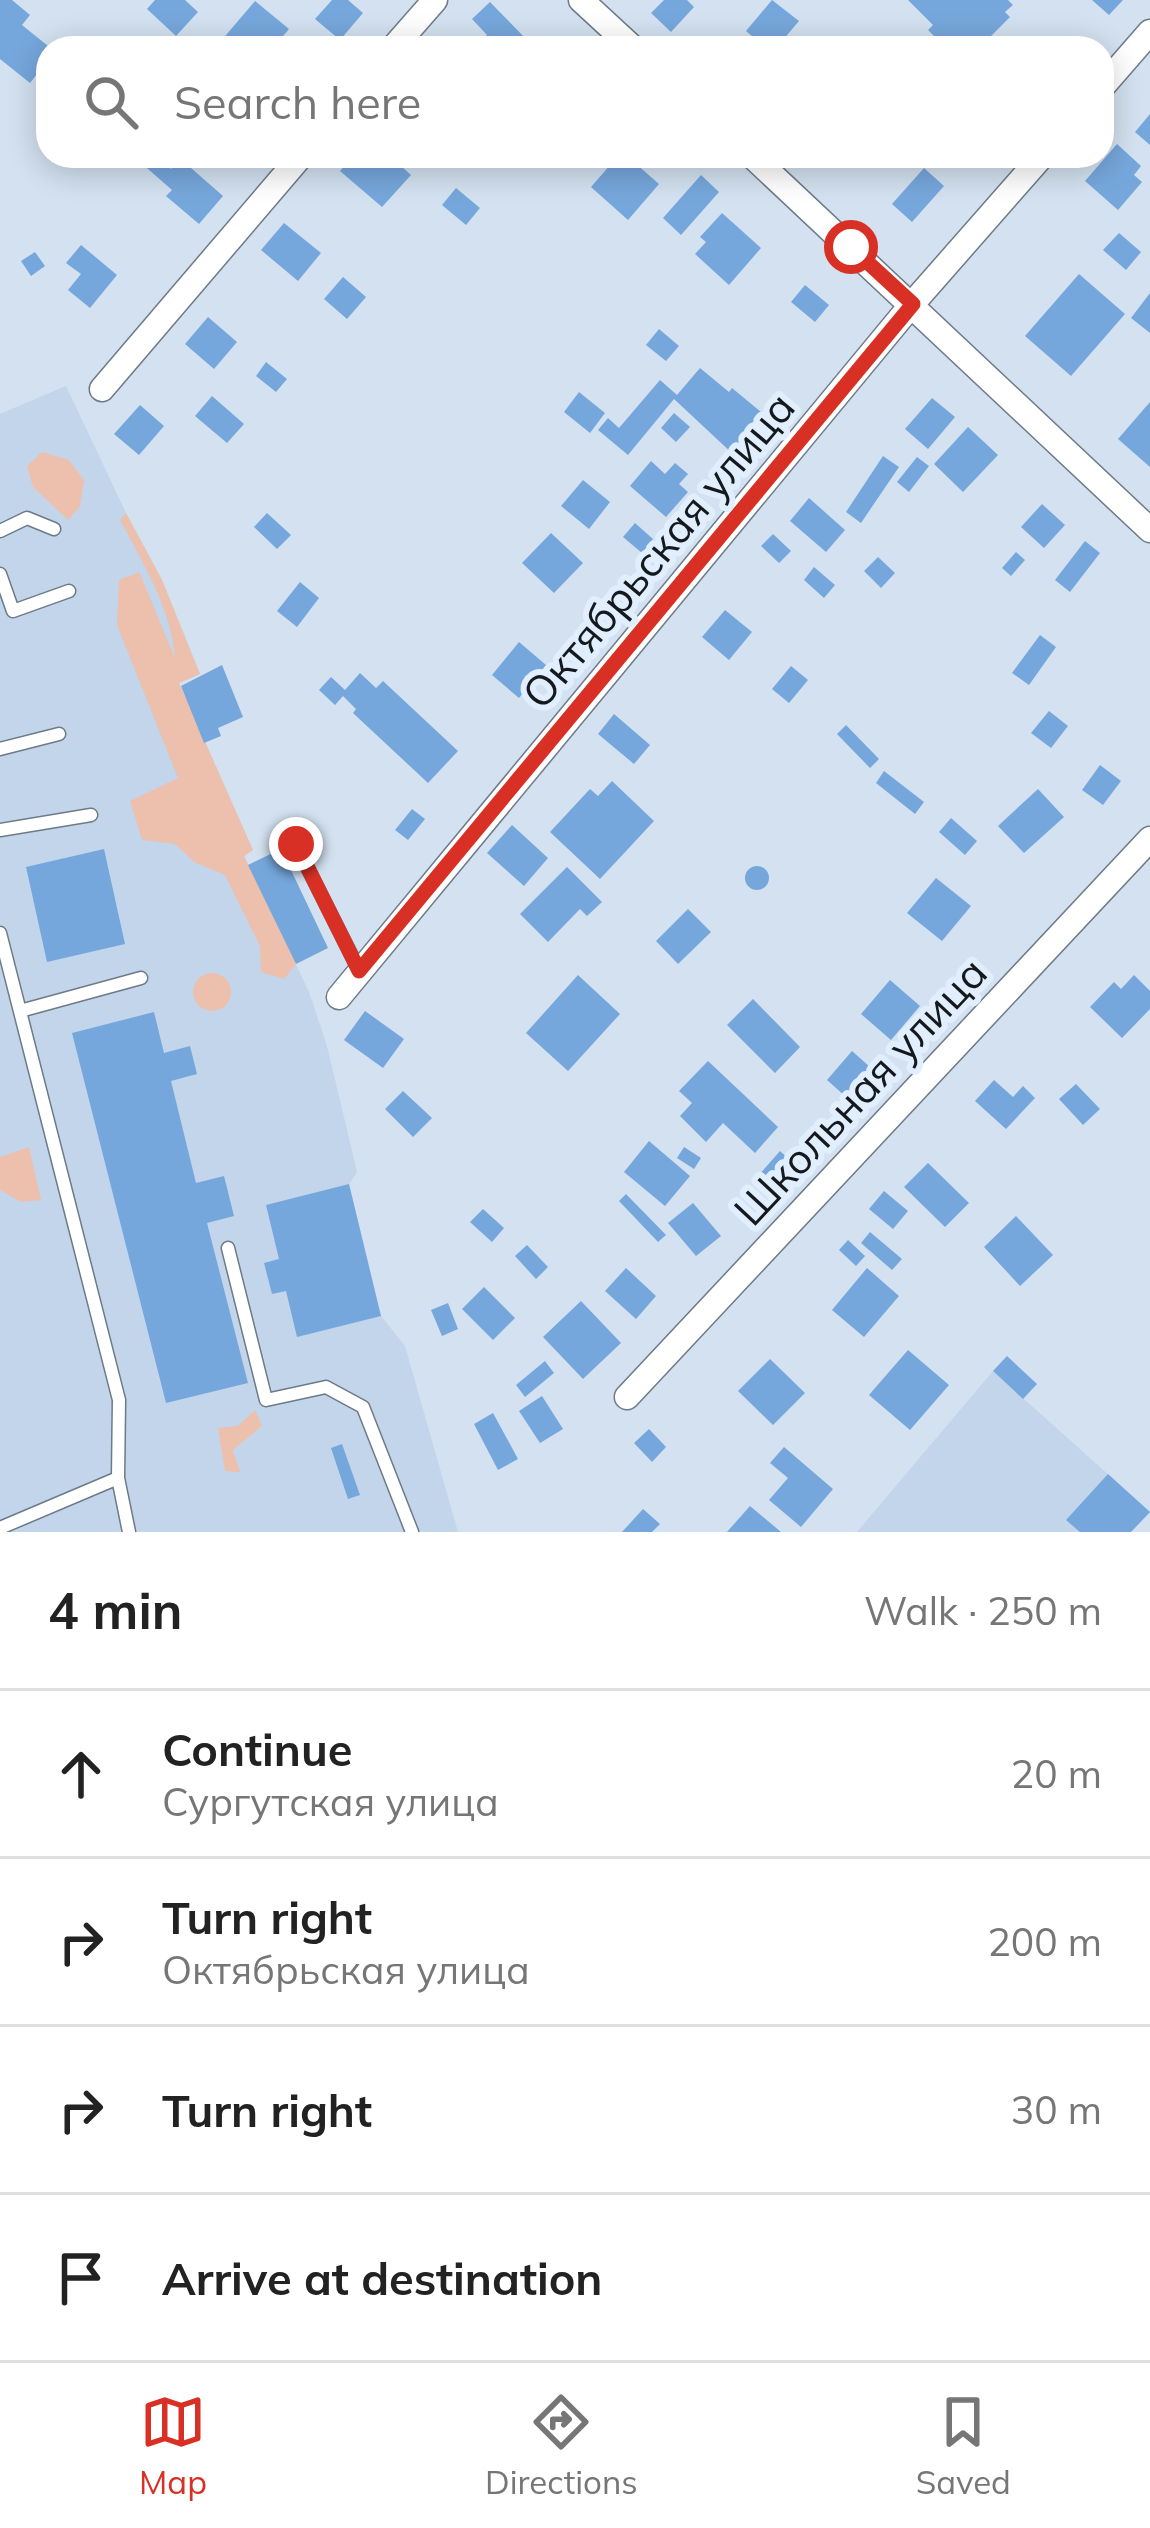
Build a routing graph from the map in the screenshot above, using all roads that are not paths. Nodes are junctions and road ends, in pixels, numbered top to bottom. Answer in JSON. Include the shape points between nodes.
{"nodes":[{"id":1,"x":434,"y":0,"type":"edge"},
{"id":2,"x":581,"y":0,"type":"edge"},
{"id":3,"x":1150,"y":32,"type":"edge"},
{"id":4,"x":404,"y":36,"type":"edge"},
{"id":5,"x":620,"y":36,"type":"edge"},
{"id":6,"x":1114,"y":73,"type":"edge"},
{"id":7,"x":291,"y":168,"type":"edge"},
{"id":8,"x":765,"y":168,"type":"edge"},
{"id":9,"x":1032,"y":168,"type":"edge"},
{"id":10,"x":913,"y":304,"type":"junction"},
{"id":11,"x":102,"y":388,"type":"dead end"},
{"id":12,"x":54,"y":529,"type":"dead end"},
{"id":13,"x":0,"y":530,"type":"edge"},
{"id":14,"x":1150,"y":530,"type":"edge"},
{"id":15,"x":0,"y":574,"type":"edge"},
{"id":16,"x":69,"y":591,"type":"dead end"},
{"id":17,"x":59,"y":734,"type":"dead end"},
{"id":18,"x":0,"y":749,"type":"edge"},
{"id":19,"x":91,"y":814,"type":"dead end"},
{"id":20,"x":0,"y":830,"type":"edge"},
{"id":21,"x":1150,"y":838,"type":"edge"},
{"id":22,"x":296,"y":844,"type":"dead end"},
{"id":23,"x":0,"y":933,"type":"edge"},
{"id":24,"x":359,"y":971,"type":"junction"},
{"id":25,"x":141,"y":978,"type":"dead end"},
{"id":26,"x":339,"y":997,"type":"dead end"},
{"id":27,"x":20,"y":1011,"type":"junction"},
{"id":28,"x":228,"y":1248,"type":"dead end"},
{"id":29,"x":627,"y":1397,"type":"dead end"},
{"id":30,"x":118,"y":1478,"type":"junction"},
{"id":31,"x":0,"y":1528,"type":"edge"},
{"id":32,"x":129,"y":1532,"type":"edge"},
{"id":33,"x":412,"y":1532,"type":"edge"}],
"edges":[{"from":1,"to":4,"type":"street"},
{"from":2,"to":5,"type":"street"},
{"from":3,"to":6,"type":"street"},
{"from":7,"to":11,"type":"street"},
{"from":8,"to":10,"type":"street"},
{"from":9,"to":10,"type":"street","name":"Октябрьская улица"},
{"from":10,"to":14,"type":"street"},
{"from":10,"to":24,"type":"street","name":"Октябрьская улица"},
{"from":12,"to":13,"type":"lane","via":[[27,518]]},
{"from":15,"to":16,"type":"lane","via":[[13,611]]},
{"from":17,"to":18,"type":"lane"},
{"from":19,"to":20,"type":"lane"},
{"from":21,"to":29,"type":"street","name":"Школьная улица"},
{"from":22,"to":24,"type":"lane"},
{"from":23,"to":27,"type":"lane"},
{"from":24,"to":26,"type":"street","name":"Октябрьская улица"},
{"from":25,"to":27,"type":"lane"},
{"from":27,"to":30,"type":"lane","via":[[119,1400]]},
{"from":28,"to":33,"type":"lane","via":[[266,1400],[326,1387],[362,1408]]},
{"from":30,"to":31,"type":"lane"},
{"from":30,"to":32,"type":"lane"}]}
